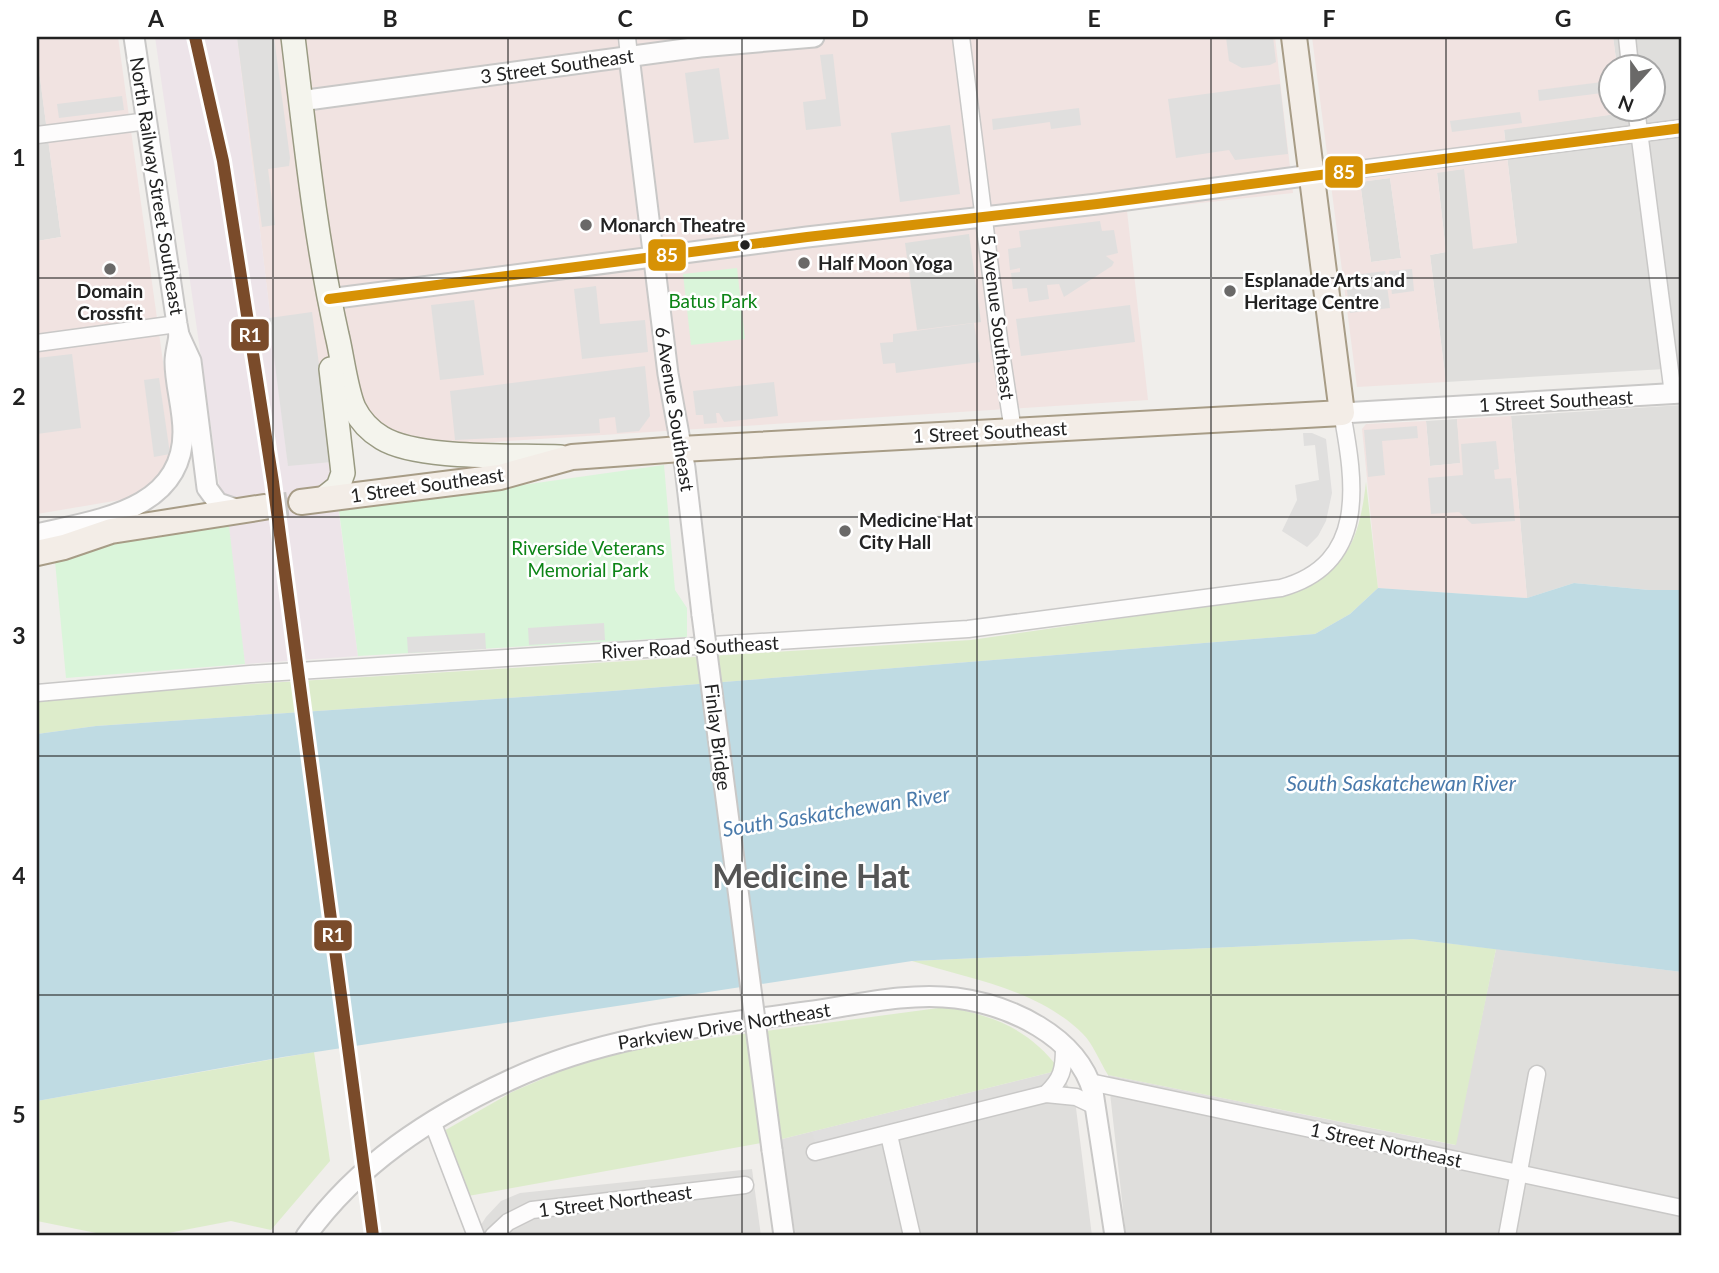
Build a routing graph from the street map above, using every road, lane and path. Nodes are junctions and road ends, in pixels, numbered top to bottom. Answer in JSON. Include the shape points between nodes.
{"nodes":[{"id":1,"x":134,"y":37,"type":"edge"},
{"id":2,"x":293,"y":37,"type":"edge"},
{"id":3,"x":814,"y":37,"type":"edge"},
{"id":4,"x":961,"y":37,"type":"edge"},
{"id":5,"x":1294,"y":37,"type":"edge"},
{"id":6,"x":628,"y":47,"type":"edge"},
{"id":7,"x":300,"y":101,"type":"junction"},
{"id":8,"x":148,"y":121,"type":"junction"},
{"id":9,"x":1638,"y":122,"type":"edge"},
{"id":10,"x":1682,"y":128,"type":"edge"},
{"id":11,"x":1639,"y":134,"type":"junction"},
{"id":12,"x":37,"y":135,"type":"edge"},
{"id":13,"x":1312,"y":175,"type":"junction"},
{"id":14,"x":985,"y":218,"type":"junction"},
{"id":15,"x":654,"y":257,"type":"junction"},
{"id":16,"x":329,"y":299,"type":"junction"},
{"id":17,"x":178,"y":329,"type":"junction"},
{"id":18,"x":37,"y":343,"type":"edge"},
{"id":19,"x":1678,"y":393,"type":"edge"},
{"id":20,"x":1342,"y":413,"type":"junction"},
{"id":21,"x":1013,"y":431,"type":"junction"},
{"id":22,"x":681,"y":449,"type":"junction"},
{"id":23,"x":572,"y":457,"type":"junction"},
{"id":24,"x":312,"y":501,"type":"joint"},
{"id":25,"x":264,"y":507,"type":"tunnel mouth"},
{"id":26,"x":239,"y":510,"type":"junction"},
{"id":27,"x":111,"y":531,"type":"junction"},
{"id":28,"x":37,"y":536,"type":"edge"},
{"id":29,"x":37,"y":552,"type":"edge"},
{"id":30,"x":702,"y":615,"type":"joint"},
{"id":31,"x":37,"y":693,"type":"edge"},
{"id":32,"x":1064,"y":1048,"type":"junction"},
{"id":33,"x":1537,"y":1074,"type":"dead end"},
{"id":34,"x":1090,"y":1082,"type":"junction"},
{"id":35,"x":1046,"y":1094,"type":"junction"},
{"id":36,"x":1095,"y":1106,"type":"junction"},
{"id":37,"x":432,"y":1121,"type":"junction"},
{"id":38,"x":890,"y":1135,"type":"junction"},
{"id":39,"x":815,"y":1152,"type":"dead end"},
{"id":40,"x":1520,"y":1174,"type":"junction"},
{"id":41,"x":745,"y":1185,"type":"dead end"},
{"id":42,"x":1682,"y":1208,"type":"edge"},
{"id":43,"x":306,"y":1236,"type":"edge"},
{"id":44,"x":476,"y":1236,"type":"edge"},
{"id":45,"x":494,"y":1236,"type":"edge"},
{"id":46,"x":783,"y":1236,"type":"edge"},
{"id":47,"x":912,"y":1236,"type":"edge"},
{"id":48,"x":1115,"y":1236,"type":"edge"},
{"id":49,"x":1507,"y":1236,"type":"edge"}],
"edges":[{"from":1,"to":8,"type":"street","name":"North Railway Street Southeast"},
{"from":2,"to":7,"type":"main road"},
{"from":3,"to":6,"type":"street","name":"3 Street Southeast","via":[[700,47]]},
{"from":4,"to":14,"type":"street","name":"5 Avenue Southeast"},
{"from":5,"to":13,"type":"main road"},
{"from":6,"to":7,"type":"street","name":"3 Street Southeast"},
{"from":6,"to":15,"type":"street","name":"6 Avenue Southeast"},
{"from":7,"to":16,"type":"main road"},
{"from":8,"to":12,"type":"street"},
{"from":8,"to":17,"type":"street","name":"North Railway Street Southeast"},
{"from":9,"to":11,"type":"street"},
{"from":10,"to":11,"type":"street"},
{"from":11,"to":13,"type":"street"},
{"from":11,"to":19,"type":"street"},
{"from":13,"to":14,"type":"street"},
{"from":13,"to":20,"type":"main road"},
{"from":14,"to":15,"type":"street"},
{"from":14,"to":21,"type":"street","name":"5 Avenue Southeast"},
{"from":15,"to":16,"type":"street"},
{"from":15,"to":22,"type":"street","name":"6 Avenue Southeast"},
{"from":16,"to":23,"type":"main road","via":[[353,407],[383,439],[425,452]]},
{"from":16,"to":24,"type":"main road","via":[[326,330],[344,473],[338,487]]},
{"from":17,"to":18,"type":"street"},
{"from":17,"to":26,"type":"street","name":"North Railway Street Southeast","via":[[191,361],[207,488],[218,503]]},
{"from":17,"to":28,"type":"street","name":"North Railway Street Southeast","via":[[175,361],[183,434],[166,481],[147,500],[124,512]]},
{"from":19,"to":20,"type":"street","name":"1 Street Southeast"},
{"from":20,"to":21,"type":"main road","name":"1 Street Southeast"},
{"from":20,"to":31,"type":"street","name":"River Road Southeast","via":[[1350,462],[1348,527],[1332,558],[1299,583],[1281,588],[968,629],[250,674]]},
{"from":21,"to":22,"type":"main road","name":"1 Street Southeast"},
{"from":22,"to":23,"type":"main road","name":"1 Street Southeast"},
{"from":22,"to":30,"type":"street","name":"6 Avenue Southeast"},
{"from":23,"to":24,"type":"main road","name":"1 Street Southeast","via":[[500,477]]},
{"from":25,"to":26,"type":"main road"},
{"from":26,"to":27,"type":"main road"},
{"from":27,"to":28,"type":"main road"},
{"from":27,"to":29,"type":"main road"},
{"from":30,"to":46,"type":"street","name":"Finlay Bridge","bridge":true},
{"from":32,"to":34,"type":"street","name":"Parkview Drive Northeast"},
{"from":32,"to":35,"type":"street","via":[[1063,1071]]},
{"from":32,"to":37,"type":"street","name":"Parkview Drive Northeast","via":[[1041,1028],[1006,1009],[954,998],[891,1000],[621,1042],[541,1066]]},
{"from":33,"to":40,"type":"street"},
{"from":34,"to":36,"type":"street"},
{"from":34,"to":40,"type":"street","name":"1 Street Northeast"},
{"from":35,"to":36,"type":"street","via":[[1067,1095]]},
{"from":35,"to":38,"type":"street"},
{"from":36,"to":48,"type":"street"},
{"from":37,"to":43,"type":"street","name":"Parkview Drive Northeast","via":[[359,1174]]},
{"from":37,"to":44,"type":"street"},
{"from":38,"to":39,"type":"street"},
{"from":38,"to":47,"type":"street"},
{"from":40,"to":42,"type":"street","name":"1 Street Northeast"},
{"from":40,"to":49,"type":"street"},
{"from":41,"to":45,"type":"street","name":"1 Street Northeast","via":[[532,1210],[508,1222]]}]}
